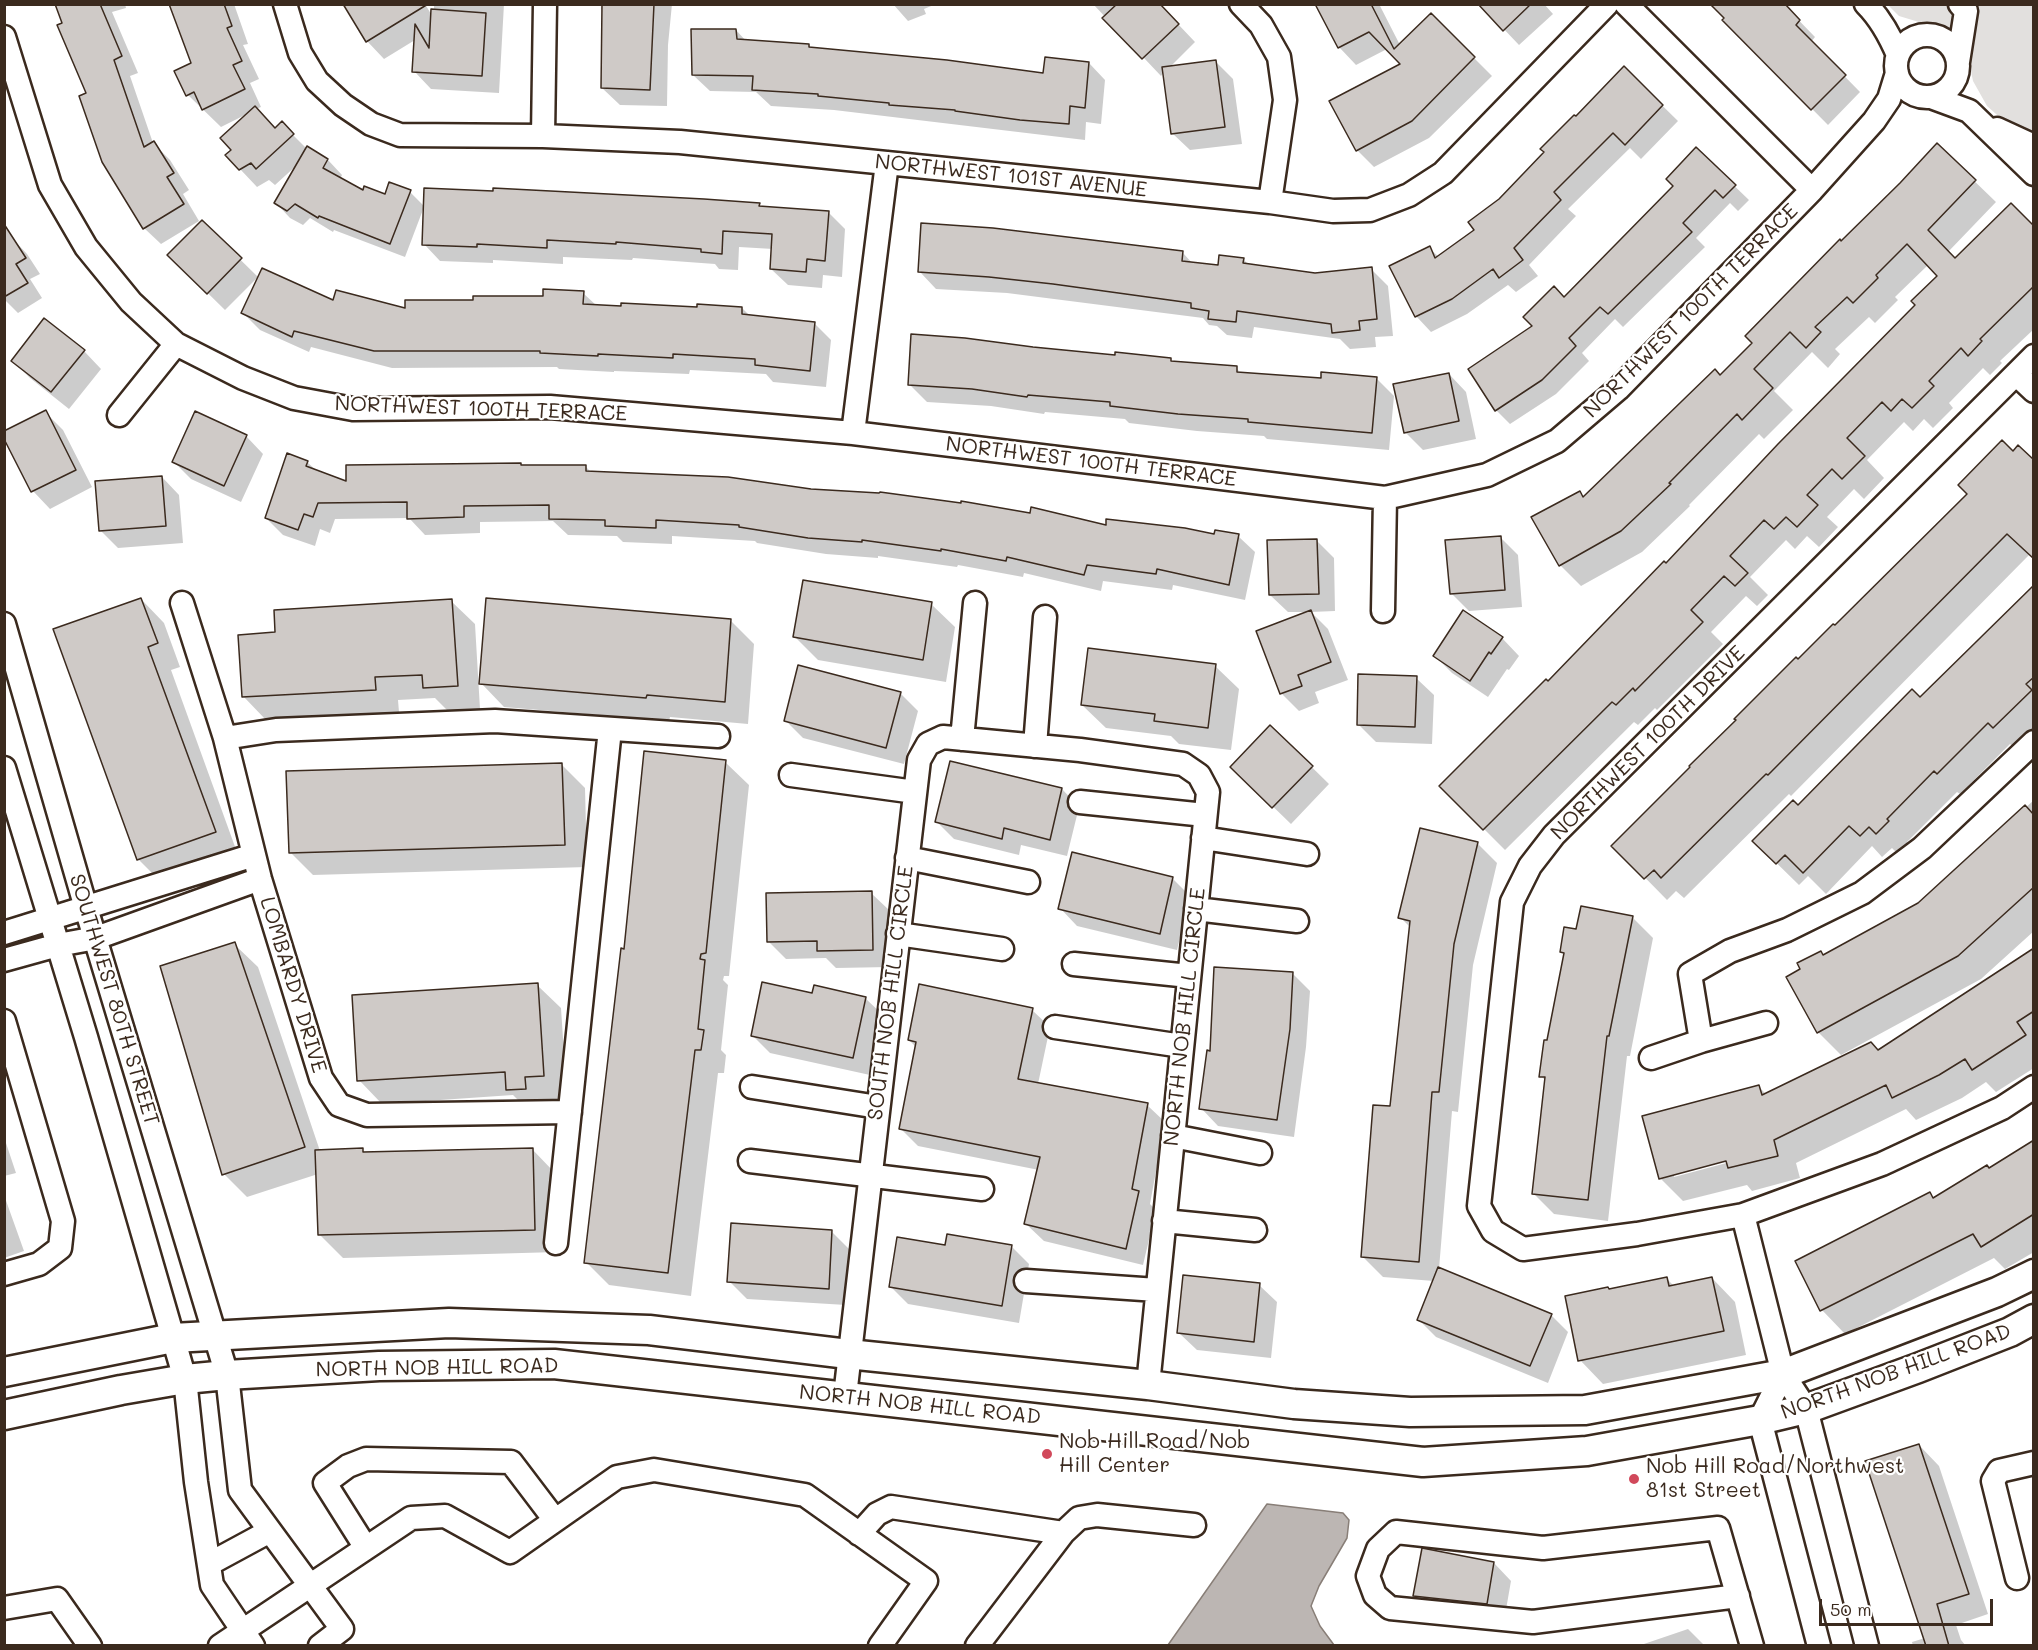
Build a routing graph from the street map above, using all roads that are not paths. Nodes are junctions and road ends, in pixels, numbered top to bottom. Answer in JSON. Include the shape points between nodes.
{"nodes":[{"id":1,"x":285,"y":4,"type":"edge"},
{"id":2,"x":544,"y":4,"type":"edge"},
{"id":3,"x":1241,"y":4,"type":"edge"},
{"id":4,"x":1607,"y":4,"type":"edge"},
{"id":5,"x":1626,"y":4,"type":"edge"},
{"id":6,"x":1871,"y":9,"type":"edge"},
{"id":7,"x":1962,"y":15,"type":"edge"},
{"id":8,"x":1931,"y":36,"type":"junction"},
{"id":9,"x":4,"y":37,"type":"edge"},
{"id":10,"x":1897,"y":64,"type":"junction"},
{"id":11,"x":1957,"y":71,"type":"junction"},
{"id":12,"x":1922,"y":95,"type":"junction"},
{"id":13,"x":1976,"y":117,"type":"junction"},
{"id":14,"x":1874,"y":121,"type":"junction"},
{"id":15,"x":543,"y":136,"type":"junction"},
{"id":16,"x":2034,"y":146,"type":"edge"},
{"id":17,"x":886,"y":163,"type":"junction"},
{"id":18,"x":2034,"y":174,"type":"edge"},
{"id":19,"x":1812,"y":190,"type":"junction"},
{"id":20,"x":1270,"y":202,"type":"junction"},
{"id":21,"x":176,"y":344,"type":"junction"},
{"id":22,"x":2034,"y":356,"type":"edge"},
{"id":23,"x":2016,"y":374,"type":"junction"},
{"id":24,"x":2034,"y":392,"type":"edge"},
{"id":25,"x":119,"y":414,"type":"dead end"},
{"id":26,"x":853,"y":433,"type":"junction"},
{"id":27,"x":1385,"y":498,"type":"junction"},
{"id":28,"x":182,"y":603,"type":"dead end"},
{"id":29,"x":975,"y":603,"type":"dead end"},
{"id":30,"x":1383,"y":611,"type":"dead end"},
{"id":31,"x":1045,"y":617,"type":"dead end"},
{"id":32,"x":4,"y":624,"type":"edge"},
{"id":33,"x":610,"y":729,"type":"junction"},
{"id":34,"x":718,"y":736,"type":"dead end"},
{"id":35,"x":225,"y":738,"type":"junction"},
{"id":36,"x":962,"y":739,"type":"junction"},
{"id":37,"x":2034,"y":742,"type":"edge"},
{"id":38,"x":1035,"y":746,"type":"junction"},
{"id":39,"x":1080,"y":750,"type":"joint"},
{"id":40,"x":4,"y":768,"type":"edge"},
{"id":41,"x":791,"y":775,"type":"dead end"},
{"id":42,"x":915,"y":792,"type":"junction"},
{"id":43,"x":1080,"y":802,"type":"dead end"},
{"id":44,"x":1205,"y":815,"type":"junction"},
{"id":45,"x":1203,"y":838,"type":"junction"},
{"id":46,"x":1307,"y":854,"type":"dead end"},
{"id":47,"x":254,"y":855,"type":"junction"},
{"id":48,"x":907,"y":858,"type":"junction"},
{"id":49,"x":186,"y":877,"type":"junction"},
{"id":50,"x":260,"y":879,"type":"junction"},
{"id":51,"x":1028,"y":882,"type":"dead end"},
{"id":52,"x":193,"y":903,"type":"junction"},
{"id":53,"x":86,"y":908,"type":"junction"},
{"id":54,"x":1196,"y":909,"type":"junction"},
{"id":55,"x":50,"y":919,"type":"junction"},
{"id":56,"x":1297,"y":921,"type":"dead end"},
{"id":57,"x":4,"y":933,"type":"edge"},
{"id":58,"x":898,"y":934,"type":"junction"},
{"id":59,"x":96,"y":938,"type":"junction"},
{"id":60,"x":58,"y":945,"type":"junction"},
{"id":61,"x":1002,"y":949,"type":"dead end"},
{"id":62,"x":4,"y":960,"type":"edge"},
{"id":63,"x":1074,"y":964,"type":"dead end"},
{"id":64,"x":1189,"y":976,"type":"junction"},
{"id":65,"x":4,"y":1021,"type":"edge"},
{"id":66,"x":1766,"y":1023,"type":"dead end"},
{"id":67,"x":1055,"y":1027,"type":"dead end"},
{"id":68,"x":1701,"y":1041,"type":"junction"},
{"id":69,"x":1182,"y":1046,"type":"junction"},
{"id":70,"x":1651,"y":1058,"type":"dead end"},
{"id":71,"x":752,"y":1087,"type":"dead end"},
{"id":72,"x":2034,"y":1087,"type":"edge"},
{"id":73,"x":878,"y":1107,"type":"junction"},
{"id":74,"x":570,"y":1112,"type":"junction"},
{"id":75,"x":1173,"y":1136,"type":"junction"},
{"id":76,"x":1260,"y":1153,"type":"dead end"},
{"id":77,"x":750,"y":1161,"type":"dead end"},
{"id":78,"x":870,"y":1175,"type":"junction"},
{"id":79,"x":982,"y":1189,"type":"dead end"},
{"id":80,"x":1743,"y":1215,"type":"junction"},
{"id":81,"x":1164,"y":1221,"type":"junction"},
{"id":82,"x":1255,"y":1230,"type":"dead end"},
{"id":83,"x":556,"y":1243,"type":"dead end"},
{"id":84,"x":4,"y":1274,"type":"edge"},
{"id":85,"x":2034,"y":1274,"type":"edge"},
{"id":86,"x":1026,"y":1281,"type":"dead end"},
{"id":87,"x":1157,"y":1290,"type":"junction"},
{"id":88,"x":2034,"y":1319,"type":"edge"},
{"id":89,"x":215,"y":1335,"type":"junction"},
{"id":90,"x":173,"y":1338,"type":"junction"},
{"id":91,"x":848,"y":1354,"type":"junction"},
{"id":92,"x":4,"y":1372,"type":"edge"},
{"id":93,"x":1783,"y":1374,"type":"junction"},
{"id":94,"x":227,"y":1375,"type":"junction"},
{"id":95,"x":185,"y":1379,"type":"junction"},
{"id":96,"x":1148,"y":1385,"type":"junction"},
{"id":97,"x":845,"y":1396,"type":"junction"},
{"id":98,"x":1806,"y":1409,"type":"junction"},
{"id":99,"x":4,"y":1415,"type":"edge"},
{"id":100,"x":1760,"y":1420,"type":"junction"},
{"id":101,"x":2034,"y":1463,"type":"edge"},
{"id":102,"x":555,"y":1520,"type":"junction"},
{"id":103,"x":1194,"y":1525,"type":"dead end"},
{"id":104,"x":270,"y":1531,"type":"junction"},
{"id":105,"x":1063,"y":1533,"type":"junction"},
{"id":106,"x":859,"y":1534,"type":"junction"},
{"id":107,"x":366,"y":1548,"type":"junction"},
{"id":108,"x":209,"y":1564,"type":"junction"},
{"id":109,"x":2017,"y":1578,"type":"dead end"},
{"id":110,"x":310,"y":1585,"type":"junction"},
{"id":111,"x":1738,"y":1596,"type":"junction"},
{"id":112,"x":4,"y":1608,"type":"edge"},
{"id":113,"x":248,"y":1638,"type":"edge"},
{"id":114,"x":885,"y":1644,"type":"edge"},
{"id":115,"x":90,"y":1646,"type":"edge"},
{"id":116,"x":220,"y":1646,"type":"edge"},
{"id":117,"x":320,"y":1646,"type":"edge"},
{"id":118,"x":977,"y":1646,"type":"edge"},
{"id":119,"x":1752,"y":1646,"type":"edge"},
{"id":120,"x":1819,"y":1646,"type":"edge"},
{"id":121,"x":1867,"y":1646,"type":"edge"}],
"edges":[{"from":1,"to":15,"type":"street","name":"NORTHWEST 101ST AVENUE","via":[[300,53],[317,81],[372,124],[400,135]]},
{"from":2,"to":15,"type":"street"},
{"from":3,"to":20,"type":"street","via":[[1261,25],[1279,57],[1285,100]]},
{"from":4,"to":20,"type":"street","name":"NORTHWEST 101ST AVENUE","via":[[1443,173],[1409,195],[1370,210],[1333,212]]},
{"from":5,"to":19,"type":"street"},
{"from":6,"to":8,"type":"street"},
{"from":6,"to":10,"type":"street","via":[[1892,39]]},
{"from":7,"to":8,"type":"street","via":[[1952,34]]},
{"from":7,"to":11,"type":"street"},
{"from":8,"to":10,"type":"street","via":[[1907,42]]},
{"from":8,"to":11,"type":"street","via":[[1949,44],[1955,52]]},
{"from":9,"to":21,"type":"street","name":"NORTHWEST 100TH TERRACE","via":[[50,185],[86,247],[131,302]]},
{"from":10,"to":12,"type":"street","via":[[1905,88]]},
{"from":10,"to":14,"type":"street","name":"NORTHWEST 100TH TERRACE","via":[[1889,99]]},
{"from":11,"to":12,"type":"street","via":[[1941,94]]},
{"from":11,"to":13,"type":"street"},
{"from":12,"to":13,"type":"street"},
{"from":12,"to":14,"type":"street","name":"NORTHWEST 100TH TERRACE"},
{"from":13,"to":16,"type":"street"},
{"from":13,"to":18,"type":"street"},
{"from":14,"to":19,"type":"street","name":"NORTHWEST 100TH TERRACE"},
{"from":15,"to":17,"type":"street","name":"NORTHWEST 101ST AVENUE","via":[[681,142]]},
{"from":17,"to":20,"type":"street","name":"NORTHWEST 101ST AVENUE"},
{"from":17,"to":26,"type":"street"},
{"from":19,"to":27,"type":"street","name":"NORTHWEST 100TH TERRACE","via":[[1618,390],[1557,441],[1487,475]]},
{"from":21,"to":25,"type":"street"},
{"from":21,"to":26,"type":"street","name":"NORTHWEST 100TH TERRACE","via":[[243,378],[294,398],[353,409],[550,407]]},
{"from":22,"to":23,"type":"street","name":"NORTHWEST 100TH DRIVE"},
{"from":23,"to":24,"type":"street"},
{"from":23,"to":80,"type":"street","name":"NORTHWEST 100TH DRIVE","via":[[1554,835],[1530,866],[1512,902],[1479,1206],[1493,1231],[1523,1249]]},
{"from":26,"to":27,"type":"street","name":"NORTHWEST 100TH TERRACE"},
{"from":27,"to":30,"type":"street"},
{"from":28,"to":35,"type":"street","name":"LOMBARDY DRIVE"},
{"from":29,"to":36,"type":"street"},
{"from":31,"to":38,"type":"street"},
{"from":32,"to":53,"type":"street","name":"SOUTHWEST 80TH STREET"},
{"from":33,"to":34,"type":"street"},
{"from":33,"to":35,"type":"street","via":[[495,721],[276,730]]},
{"from":33,"to":74,"type":"street"},
{"from":35,"to":47,"type":"street","name":"LOMBARDY DRIVE"},
{"from":36,"to":38,"type":"street","name":"SOUTH NOB HILL CIRCLE"},
{"from":36,"to":42,"type":"street","name":"SOUTH NOB HILL CIRCLE","via":[[943,737],[928,744],[919,760]]},
{"from":37,"to":68,"type":"street","via":[[1922,848],[1862,893],[1786,930],[1730,951],[1690,974]]},
{"from":38,"to":39,"type":"street","name":"SOUTH NOB HILL CIRCLE"},
{"from":39,"to":44,"type":"street","name":"NORTH NOB HILL CIRCLE","via":[[1183,764],[1199,775],[1208,792]]},
{"from":40,"to":55,"type":"street","name":"SOUTHWEST 80TH STREET"},
{"from":41,"to":42,"type":"street"},
{"from":42,"to":48,"type":"street","name":"SOUTH NOB HILL CIRCLE"},
{"from":43,"to":44,"type":"street"},
{"from":44,"to":45,"type":"street","name":"NORTH NOB HILL CIRCLE"},
{"from":45,"to":46,"type":"street"},
{"from":45,"to":54,"type":"street","name":"NORTH NOB HILL CIRCLE"},
{"from":47,"to":49,"type":"street"},
{"from":47,"to":50,"type":"street","name":"LOMBARDY DRIVE"},
{"from":48,"to":51,"type":"street"},
{"from":48,"to":58,"type":"street","name":"SOUTH NOB HILL CIRCLE"},
{"from":49,"to":52,"type":"street"},
{"from":49,"to":53,"type":"street"},
{"from":50,"to":52,"type":"street","via":[[228,906],[203,910]]},
{"from":50,"to":74,"type":"street","name":"LOMBARDY DRIVE","via":[[321,1078],[339,1105],[367,1114]]},
{"from":52,"to":59,"type":"street"},
{"from":53,"to":55,"type":"street"},
{"from":53,"to":59,"type":"street","name":"SOUTHWEST 80TH STREET"},
{"from":54,"to":56,"type":"street"},
{"from":54,"to":64,"type":"street","name":"NORTH NOB HILL CIRCLE"},
{"from":55,"to":57,"type":"street"},
{"from":55,"to":60,"type":"street","name":"SOUTHWEST 80TH STREET"},
{"from":58,"to":61,"type":"street"},
{"from":58,"to":73,"type":"street","name":"SOUTH NOB HILL CIRCLE"},
{"from":59,"to":60,"type":"street"},
{"from":59,"to":89,"type":"street","name":"SOUTHWEST 80TH STREET"},
{"from":60,"to":62,"type":"street"},
{"from":60,"to":90,"type":"street","name":"SOUTHWEST 80TH STREET"},
{"from":63,"to":64,"type":"street"},
{"from":64,"to":69,"type":"street","name":"NORTH NOB HILL CIRCLE"},
{"from":65,"to":84,"type":"street","via":[[63,1221],[60,1248],[39,1264]]},
{"from":66,"to":68,"type":"street"},
{"from":67,"to":69,"type":"street"},
{"from":68,"to":70,"type":"street"},
{"from":69,"to":75,"type":"street","name":"NORTH NOB HILL CIRCLE"},
{"from":71,"to":73,"type":"street"},
{"from":72,"to":80,"type":"street","via":[[2002,1108],[1882,1164]]},
{"from":73,"to":78,"type":"street","name":"SOUTH NOB HILL CIRCLE"},
{"from":74,"to":83,"type":"street"},
{"from":75,"to":76,"type":"street"},
{"from":75,"to":81,"type":"street","name":"NORTH NOB HILL CIRCLE"},
{"from":77,"to":78,"type":"street"},
{"from":78,"to":79,"type":"street"},
{"from":78,"to":91,"type":"street","name":"SOUTH NOB HILL CIRCLE"},
{"from":80,"to":93,"type":"street"},
{"from":81,"to":82,"type":"street"},
{"from":81,"to":87,"type":"street","name":"NORTH NOB HILL CIRCLE"},
{"from":85,"to":93,"type":"main road","name":"NORTH NOB HILL ROAD","via":[[1997,1292]]},
{"from":86,"to":87,"type":"street"},
{"from":87,"to":96,"type":"street","name":"NORTH NOB HILL CIRCLE"},
{"from":88,"to":98,"type":"main road","name":"NORTH NOB HILL ROAD","via":[[2010,1332]]},
{"from":89,"to":90,"type":"main road","name":"NORTH NOB HILL ROAD"},
{"from":89,"to":91,"type":"main road","name":"NORTH NOB HILL ROAD","via":[[461,1324],[649,1330]]},
{"from":89,"to":94,"type":"street","name":"SOUTHWEST 80TH STREET"},
{"from":90,"to":92,"type":"main road","name":"NORTH NOB HILL ROAD"},
{"from":90,"to":95,"type":"street","name":"SOUTHWEST 80TH STREET"},
{"from":91,"to":96,"type":"main road","name":"NORTH NOB HILL ROAD"},
{"from":91,"to":97,"type":"street","name":"SOUTH NOB HILL CIRCLE"},
{"from":93,"to":96,"type":"main road","name":"NORTH NOB HILL ROAD","via":[[1585,1410],[1410,1412],[1294,1404]]},
{"from":93,"to":98,"type":"street"},
{"from":93,"to":100,"type":"street"},
{"from":94,"to":95,"type":"main road","name":"NORTH NOB HILL ROAD"},
{"from":94,"to":97,"type":"main road","name":"NORTH NOB HILL ROAD","via":[[379,1366],[554,1364]]},
{"from":94,"to":104,"type":"street","name":"SOUTHWEST 80TH STREET","via":[[240,1490]]},
{"from":95,"to":99,"type":"main road","name":"NORTH NOB HILL ROAD"},
{"from":95,"to":108,"type":"street","name":"SOUTHWEST 80TH STREET"},
{"from":97,"to":100,"type":"main road","name":"NORTH NOB HILL ROAD","via":[[1424,1462],[1587,1451]]},
{"from":98,"to":100,"type":"main road","name":"NORTH NOB HILL ROAD"},
{"from":98,"to":121,"type":"street"},
{"from":100,"to":120,"type":"street"},
{"from":101,"to":109,"type":"street","via":[[1999,1471],[1993,1481]]},
{"from":102,"to":106,"type":"street","via":[[618,1477],[654,1470],[805,1495]]},
{"from":102,"to":107,"type":"street","via":[[510,1552],[445,1516],[411,1518]]},
{"from":102,"to":107,"type":"street","via":[[511,1462],[366,1459],[348,1466],[325,1484]]},
{"from":103,"to":105,"type":"street","via":[[1097,1515],[1079,1518]]},
{"from":104,"to":108,"type":"street"},
{"from":104,"to":110,"type":"street","name":"SOUTHWEST 80TH STREET"},
{"from":105,"to":106,"type":"street","via":[[891,1507],[877,1514]]},
{"from":105,"to":118,"type":"street"},
{"from":106,"to":114,"type":"street","via":[[926,1581]]},
{"from":107,"to":110,"type":"street"},
{"from":108,"to":113,"type":"street","name":"SOUTHWEST 80TH STREET","via":[[212,1585]]},
{"from":110,"to":113,"type":"street"},
{"from":110,"to":117,"type":"street","name":"SOUTHWEST 80TH STREET","via":[[342,1629]]},
{"from":111,"to":111,"type":"street","via":[[1718,1528],[1543,1548],[1396,1532],[1378,1549],[1368,1576],[1375,1595],[1390,1608],[1533,1622]]},
{"from":111,"to":119,"type":"street"},
{"from":112,"to":115,"type":"street","via":[[57,1599]]},
{"from":113,"to":116,"type":"street"}]}
